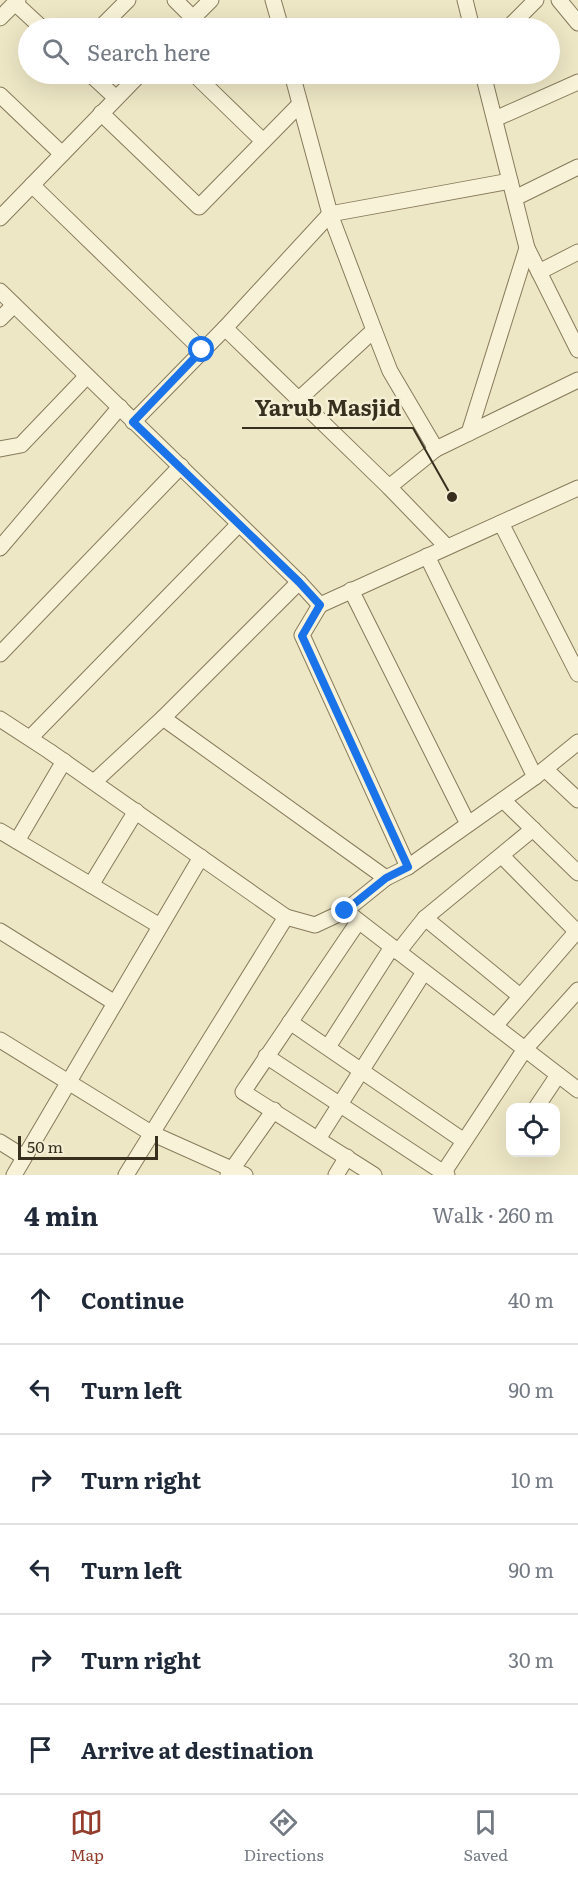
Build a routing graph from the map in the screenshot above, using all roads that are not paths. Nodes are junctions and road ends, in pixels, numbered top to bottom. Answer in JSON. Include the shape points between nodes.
{"nodes":[{"id":1,"x":128,"y":0,"type":"edge"},
{"id":2,"x":175,"y":0,"type":"edge"},
{"id":3,"x":211,"y":0,"type":"edge"},
{"id":4,"x":273,"y":0,"type":"edge"},
{"id":5,"x":465,"y":0,"type":"edge"},
{"id":6,"x":536,"y":0,"type":"edge"},
{"id":7,"x":559,"y":0,"type":"edge"},
{"id":8,"x":17,"y":2,"type":"edge"},
{"id":9,"x":0,"y":18,"type":"edge"},
{"id":10,"x":32,"y":18,"type":"edge"},
{"id":11,"x":110,"y":18,"type":"edge"},
{"id":12,"x":185,"y":18,"type":"edge"},
{"id":13,"x":193,"y":18,"type":"edge"},
{"id":14,"x":278,"y":18,"type":"edge"},
{"id":15,"x":470,"y":18,"type":"edge"},
{"id":16,"x":518,"y":18,"type":"edge"},
{"id":17,"x":578,"y":23,"type":"edge"},
{"id":18,"x":578,"y":82,"type":"edge"},
{"id":19,"x":101,"y":84,"type":"edge"},
{"id":20,"x":130,"y":84,"type":"edge"},
{"id":21,"x":204,"y":84,"type":"edge"},
{"id":22,"x":295,"y":84,"type":"edge"},
{"id":23,"x":486,"y":84,"type":"edge"},
{"id":24,"x":0,"y":95,"type":"edge"},
{"id":25,"x":116,"y":98,"type":"junction"},
{"id":26,"x":300,"y":104,"type":"junction"},
{"id":27,"x":101,"y":113,"type":"junction"},
{"id":28,"x":495,"y":119,"type":"junction"},
{"id":29,"x":263,"y":141,"type":"junction"},
{"id":30,"x":62,"y":154,"type":"junction"},
{"id":31,"x":578,"y":167,"type":"edge"},
{"id":32,"x":510,"y":181,"type":"junction"},
{"id":33,"x":32,"y":185,"type":"junction"},
{"id":34,"x":514,"y":198,"type":"junction"},
{"id":35,"x":2,"y":213,"type":"edge"},
{"id":36,"x":330,"y":213,"type":"junction"},
{"id":37,"x":527,"y":248,"type":"junction"},
{"id":38,"x":578,"y":252,"type":"edge"},
{"id":39,"x":539,"y":272,"type":"junction"},
{"id":40,"x":0,"y":291,"type":"edge"},
{"id":41,"x":14,"y":305,"type":"junction"},
{"id":42,"x":0,"y":319,"type":"edge"},
{"id":43,"x":572,"y":325,"type":"edge"},
{"id":44,"x":225,"y":328,"type":"junction"},
{"id":45,"x":374,"y":330,"type":"junction"},
{"id":46,"x":202,"y":350,"type":"junction"},
{"id":47,"x":578,"y":350,"type":"edge"},
{"id":48,"x":87,"y":376,"type":"junction"},
{"id":49,"x":578,"y":380,"type":"edge"},
{"id":50,"x":298,"y":400,"type":"junction"},
{"id":51,"x":120,"y":408,"type":"junction"},
{"id":52,"x":133,"y":422,"type":"junction"},
{"id":53,"x":469,"y":433,"type":"junction"},
{"id":54,"x":0,"y":449,"type":"edge"},
{"id":55,"x":436,"y":449,"type":"junction"},
{"id":56,"x":181,"y":466,"type":"junction"},
{"id":57,"x":389,"y":488,"type":"junction"},
{"id":58,"x":576,"y":492,"type":"edge"},
{"id":59,"x":501,"y":522,"type":"junction"},
{"id":60,"x":239,"y":524,"type":"junction"},
{"id":61,"x":1,"y":546,"type":"edge"},
{"id":62,"x":447,"y":547,"type":"junction"},
{"id":63,"x":427,"y":556,"type":"junction"},
{"id":64,"x":299,"y":582,"type":"junction"},
{"id":65,"x":351,"y":590,"type":"junction"},
{"id":66,"x":320,"y":605,"type":"junction"},
{"id":67,"x":0,"y":654,"type":"edge"},
{"id":68,"x":578,"y":674,"type":"edge"},
{"id":69,"x":164,"y":718,"type":"junction"},
{"id":70,"x":0,"y":719,"type":"edge"},
{"id":71,"x":30,"y":738,"type":"junction"},
{"id":72,"x":578,"y":742,"type":"edge"},
{"id":73,"x":64,"y":761,"type":"junction"},
{"id":74,"x":540,"y":773,"type":"junction"},
{"id":75,"x":94,"y":782,"type":"junction"},
{"id":76,"x":503,"y":800,"type":"junction"},
{"id":77,"x":578,"y":800,"type":"edge"},
{"id":78,"x":136,"y":811,"type":"junction"},
{"id":79,"x":468,"y":824,"type":"junction"},
{"id":80,"x":533,"y":829,"type":"junction"},
{"id":81,"x":0,"y":831,"type":"edge"},
{"id":82,"x":17,"y":841,"type":"junction"},
{"id":83,"x":502,"y":856,"type":"junction"},
{"id":84,"x":201,"y":857,"type":"junction"},
{"id":85,"x":408,"y":867,"type":"junction"},
{"id":86,"x":578,"y":873,"type":"edge"},
{"id":87,"x":386,"y":878,"type":"junction"},
{"id":88,"x":91,"y":885,"type":"junction"},
{"id":89,"x":345,"y":911,"type":"junction"},
{"id":90,"x":286,"y":917,"type":"junction"},
{"id":91,"x":425,"y":918,"type":"junction"},
{"id":92,"x":358,"y":922,"type":"junction"},
{"id":93,"x":160,"y":926,"type":"junction"},
{"id":94,"x":0,"y":931,"type":"edge"},
{"id":95,"x":577,"y":932,"type":"edge"},
{"id":96,"x":395,"y":950,"type":"junction"},
{"id":97,"x":424,"y":972,"type":"junction"},
{"id":98,"x":578,"y":990,"type":"edge"},
{"id":99,"x":520,"y":996,"type":"junction"},
{"id":100,"x":115,"y":1003,"type":"junction"},
{"id":101,"x":290,"y":1022,"type":"junction"},
{"id":102,"x":495,"y":1026,"type":"junction"},
{"id":103,"x":0,"y":1040,"type":"edge"},
{"id":104,"x":328,"y":1047,"type":"junction"},
{"id":105,"x":525,"y":1049,"type":"junction"},
{"id":106,"x":266,"y":1056,"type":"junction"},
{"id":107,"x":362,"y":1071,"type":"junction"},
{"id":108,"x":558,"y":1075,"type":"junction"},
{"id":109,"x":68,"y":1082,"type":"junction"},
{"id":110,"x":578,"y":1090,"type":"edge"},
{"id":111,"x":539,"y":1103,"type":"edge"},
{"id":112,"x":340,"y":1105,"type":"junction"},
{"id":113,"x":274,"y":1110,"type":"junction"},
{"id":114,"x":151,"y":1133,"type":"junction"},
{"id":115,"x":318,"y":1139,"type":"junction"},
{"id":116,"x":464,"y":1141,"type":"junction"},
{"id":117,"x":0,"y":1142,"type":"edge"},
{"id":118,"x":24,"y":1157,"type":"junction"},
{"id":119,"x":346,"y":1157,"type":"junction"},
{"id":120,"x":235,"y":1173,"type":"edge"},
{"id":121,"x":444,"y":1174,"type":"edge"},
{"id":122,"x":14,"y":1175,"type":"edge"},
{"id":123,"x":126,"y":1175,"type":"edge"},
{"id":124,"x":336,"y":1175,"type":"edge"},
{"id":125,"x":375,"y":1175,"type":"edge"}],
"edges":[{"from":1,"to":11,"type":"street"},
{"from":2,"to":12,"type":"street"},
{"from":3,"to":13,"type":"street"},
{"from":4,"to":14,"type":"street"},
{"from":5,"to":15,"type":"street"},
{"from":6,"to":16,"type":"street"},
{"from":7,"to":17,"type":"street"},
{"from":8,"to":9,"type":"street"},
{"from":8,"to":10,"type":"street"},
{"from":18,"to":28,"type":"street"},
{"from":19,"to":25,"type":"street"},
{"from":20,"to":25,"type":"street"},
{"from":21,"to":29,"type":"street"},
{"from":22,"to":26,"type":"street"},
{"from":23,"to":28,"type":"street"},
{"from":24,"to":30,"type":"street"},
{"from":25,"to":27,"type":"street"},
{"from":26,"to":29,"type":"street"},
{"from":26,"to":36,"type":"street"},
{"from":27,"to":29,"type":"street","via":[[199,207]]},
{"from":27,"to":30,"type":"street"},
{"from":28,"to":32,"type":"street"},
{"from":30,"to":33,"type":"street"},
{"from":31,"to":34,"type":"street"},
{"from":32,"to":34,"type":"street"},
{"from":32,"to":36,"type":"street"},
{"from":33,"to":35,"type":"street"},
{"from":33,"to":46,"type":"street"},
{"from":34,"to":37,"type":"street"},
{"from":36,"to":44,"type":"street"},
{"from":36,"to":45,"type":"street"},
{"from":37,"to":39,"type":"street"},
{"from":37,"to":53,"type":"street"},
{"from":38,"to":39,"type":"street"},
{"from":39,"to":43,"type":"street"},
{"from":40,"to":41,"type":"street"},
{"from":41,"to":42,"type":"street"},
{"from":41,"to":48,"type":"street"},
{"from":43,"to":47,"type":"street"},
{"from":44,"to":46,"type":"street"},
{"from":44,"to":50,"type":"street"},
{"from":45,"to":50,"type":"street"},
{"from":45,"to":55,"type":"street","via":[[390,371]]},
{"from":46,"to":52,"type":"street"},
{"from":48,"to":51,"type":"street"},
{"from":48,"to":54,"type":"street","via":[[21,445]]},
{"from":49,"to":53,"type":"street"},
{"from":50,"to":57,"type":"street"},
{"from":51,"to":52,"type":"street"},
{"from":51,"to":61,"type":"street"},
{"from":52,"to":56,"type":"street"},
{"from":53,"to":55,"type":"street"},
{"from":55,"to":57,"type":"street"},
{"from":56,"to":60,"type":"street"},
{"from":56,"to":67,"type":"street"},
{"from":57,"to":62,"type":"street"},
{"from":58,"to":59,"type":"street"},
{"from":59,"to":62,"type":"street"},
{"from":59,"to":68,"type":"street"},
{"from":60,"to":64,"type":"street"},
{"from":60,"to":71,"type":"street"},
{"from":62,"to":63,"type":"street"},
{"from":63,"to":65,"type":"street"},
{"from":63,"to":74,"type":"street"},
{"from":64,"to":66,"type":"street"},
{"from":64,"to":69,"type":"street"},
{"from":65,"to":66,"type":"street"},
{"from":65,"to":79,"type":"street"},
{"from":66,"to":85,"type":"street","via":[[302,636]]},
{"from":69,"to":75,"type":"street"},
{"from":69,"to":87,"type":"street"},
{"from":70,"to":71,"type":"street"},
{"from":71,"to":73,"type":"street"},
{"from":72,"to":74,"type":"street"},
{"from":73,"to":75,"type":"street"},
{"from":73,"to":82,"type":"street"},
{"from":74,"to":76,"type":"street"},
{"from":74,"to":77,"type":"street"},
{"from":75,"to":78,"type":"street"},
{"from":76,"to":79,"type":"street"},
{"from":76,"to":80,"type":"street"},
{"from":78,"to":84,"type":"street"},
{"from":78,"to":88,"type":"street"},
{"from":79,"to":85,"type":"street"},
{"from":80,"to":83,"type":"street"},
{"from":80,"to":86,"type":"street"},
{"from":81,"to":82,"type":"street"},
{"from":82,"to":88,"type":"street"},
{"from":83,"to":91,"type":"street"},
{"from":83,"to":95,"type":"street"},
{"from":84,"to":90,"type":"street"},
{"from":84,"to":93,"type":"street"},
{"from":85,"to":87,"type":"street"},
{"from":87,"to":89,"type":"street"},
{"from":88,"to":93,"type":"street"},
{"from":89,"to":90,"type":"street","via":[[315,925]]},
{"from":89,"to":92,"type":"street"},
{"from":90,"to":114,"type":"street"},
{"from":91,"to":96,"type":"street"},
{"from":91,"to":99,"type":"street"},
{"from":92,"to":96,"type":"street"},
{"from":92,"to":101,"type":"street"},
{"from":93,"to":100,"type":"street"},
{"from":94,"to":100,"type":"street"},
{"from":95,"to":99,"type":"street"},
{"from":96,"to":97,"type":"street"},
{"from":96,"to":104,"type":"street"},
{"from":97,"to":102,"type":"street"},
{"from":97,"to":107,"type":"street"},
{"from":98,"to":105,"type":"street"},
{"from":99,"to":102,"type":"street"},
{"from":100,"to":109,"type":"street"},
{"from":101,"to":104,"type":"street"},
{"from":101,"to":106,"type":"street"},
{"from":102,"to":105,"type":"street"},
{"from":103,"to":109,"type":"street"},
{"from":104,"to":107,"type":"street"},
{"from":105,"to":108,"type":"street"},
{"from":105,"to":116,"type":"street"},
{"from":106,"to":112,"type":"street"},
{"from":106,"to":113,"type":"street","via":[[243,1092]]},
{"from":107,"to":112,"type":"street"},
{"from":107,"to":116,"type":"street"},
{"from":108,"to":110,"type":"street"},
{"from":108,"to":111,"type":"street"},
{"from":109,"to":114,"type":"street"},
{"from":109,"to":118,"type":"street"},
{"from":112,"to":115,"type":"street"},
{"from":112,"to":121,"type":"street"},
{"from":113,"to":115,"type":"street"},
{"from":113,"to":120,"type":"street"},
{"from":114,"to":120,"type":"street"},
{"from":114,"to":123,"type":"street"},
{"from":115,"to":119,"type":"street"},
{"from":116,"to":121,"type":"street"},
{"from":117,"to":118,"type":"street"},
{"from":118,"to":122,"type":"street"},
{"from":119,"to":124,"type":"street"},
{"from":119,"to":125,"type":"street"}]}
